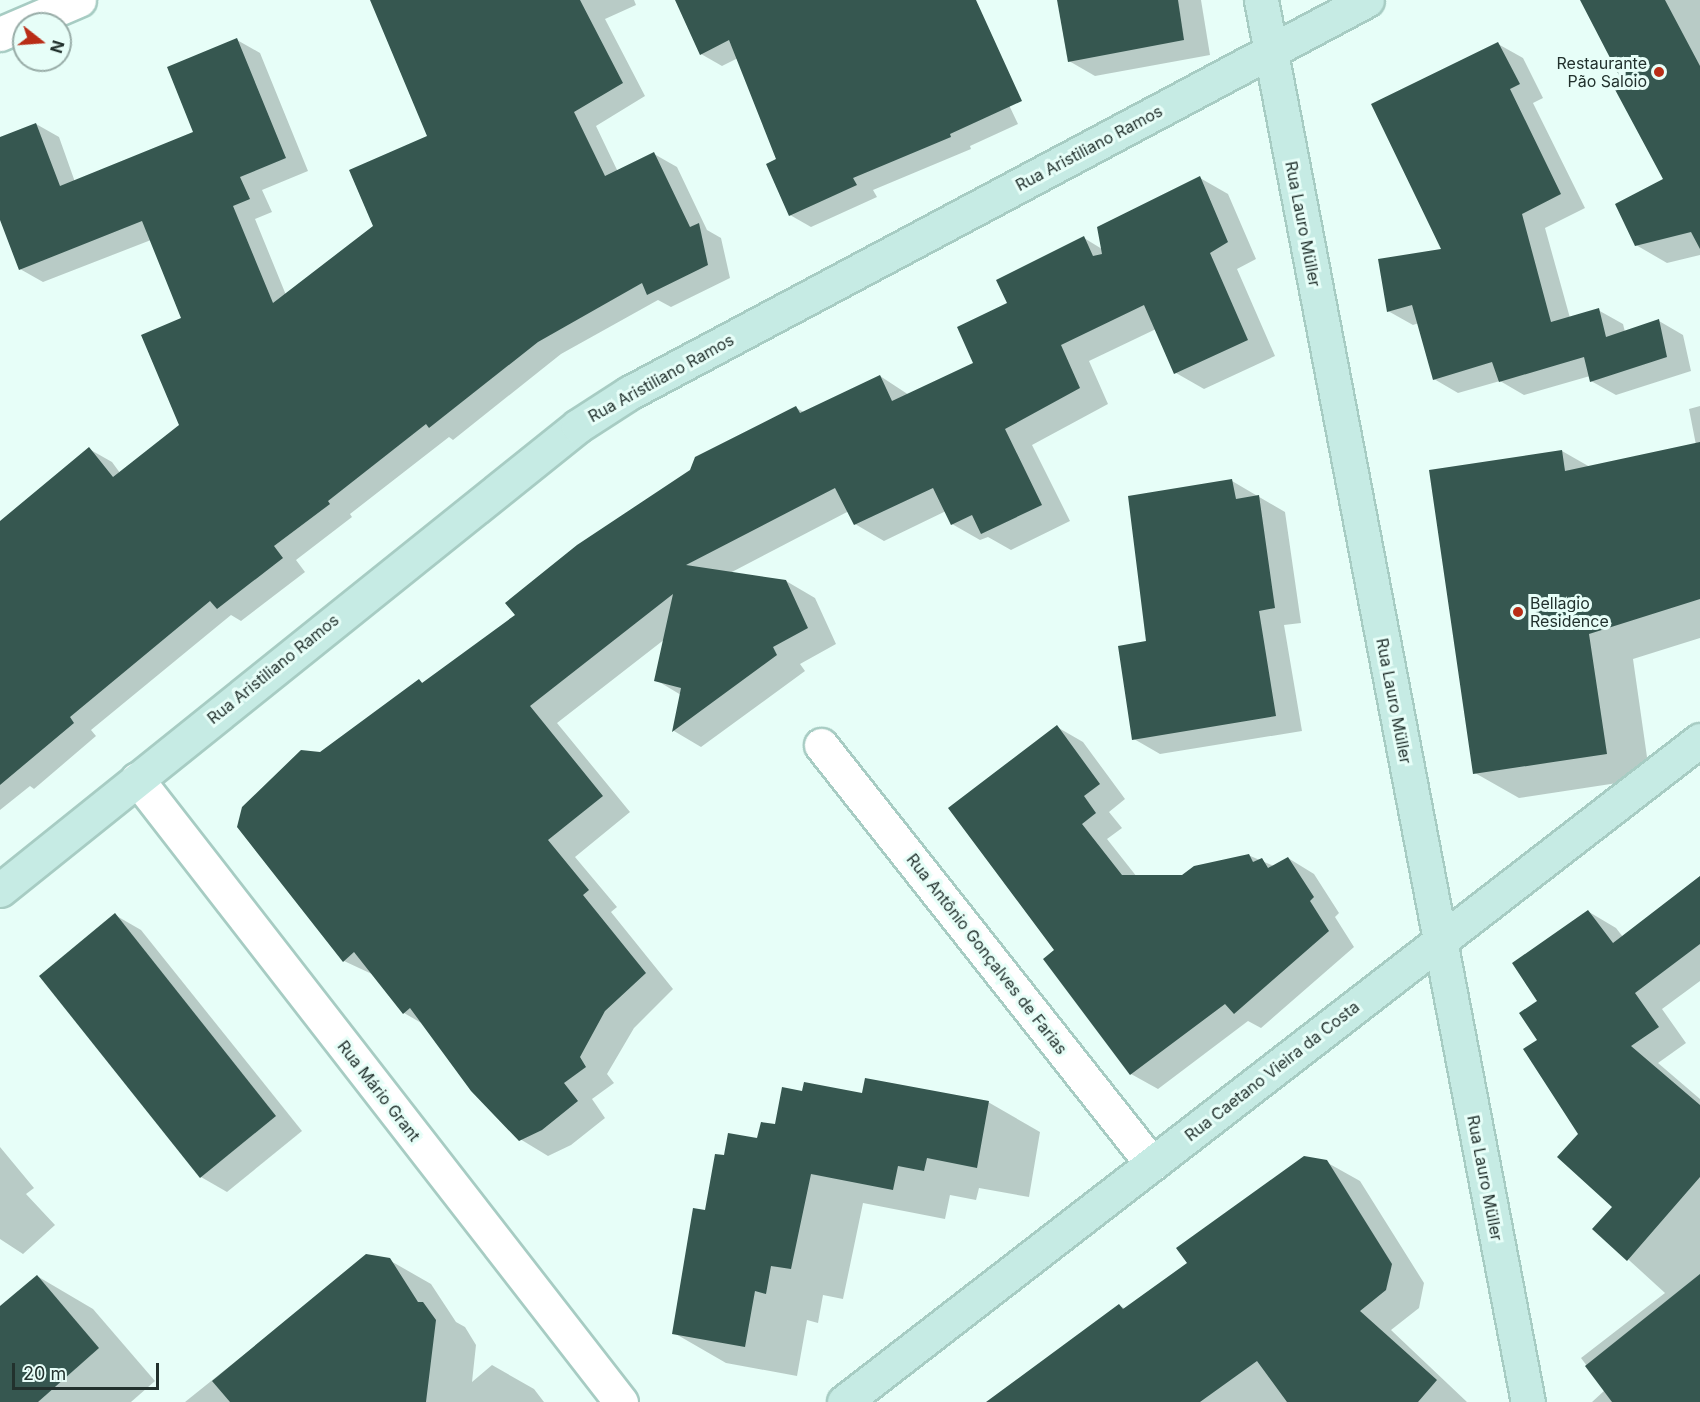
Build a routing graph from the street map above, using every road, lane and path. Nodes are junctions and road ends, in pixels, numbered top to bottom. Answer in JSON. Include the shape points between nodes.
{"nodes":[{"id":1,"x":79,"y":0,"type":"edge"},
{"id":2,"x":1261,"y":0,"type":"edge"},
{"id":3,"x":1367,"y":0,"type":"edge"},
{"id":4,"x":0,"y":34,"type":"edge"},
{"id":5,"x":1270,"y":51,"type":"junction"},
{"id":6,"x":1700,"y":740,"type":"edge"},
{"id":7,"x":821,"y":745,"type":"dead end"},
{"id":8,"x":137,"y":779,"type":"junction"},
{"id":9,"x":0,"y":890,"type":"edge"},
{"id":10,"x":1439,"y":941,"type":"junction"},
{"id":11,"x":1152,"y":1164,"type":"junction"},
{"id":12,"x":621,"y":1402,"type":"edge"},
{"id":13,"x":844,"y":1402,"type":"edge"},
{"id":14,"x":1528,"y":1402,"type":"edge"}],
"edges":[{"from":1,"to":4,"type":"street"},
{"from":2,"to":5,"type":"main road","name":"Rua Lauro Müller"},
{"from":3,"to":5,"type":"main road","name":"Rua Aristiliano Ramos"},
{"from":5,"to":8,"type":"main road","name":"Rua Aristiliano Ramos","via":[[586,420]]},
{"from":5,"to":10,"type":"main road","name":"Rua Lauro Müller"},
{"from":6,"to":10,"type":"main road","name":"Rua Caetano Vieira da Costa"},
{"from":7,"to":11,"type":"street","name":"Rua Antônio Gonçalves de Farias"},
{"from":8,"to":9,"type":"main road","name":"Rua Aristiliano Ramos"},
{"from":8,"to":12,"type":"street","name":"Rua Mário Grant"},
{"from":10,"to":11,"type":"main road","name":"Rua Caetano Vieira da Costa"},
{"from":10,"to":14,"type":"main road","name":"Rua Lauro Müller"},
{"from":11,"to":13,"type":"main road","name":"Rua Caetano Vieira da Costa"}]}
